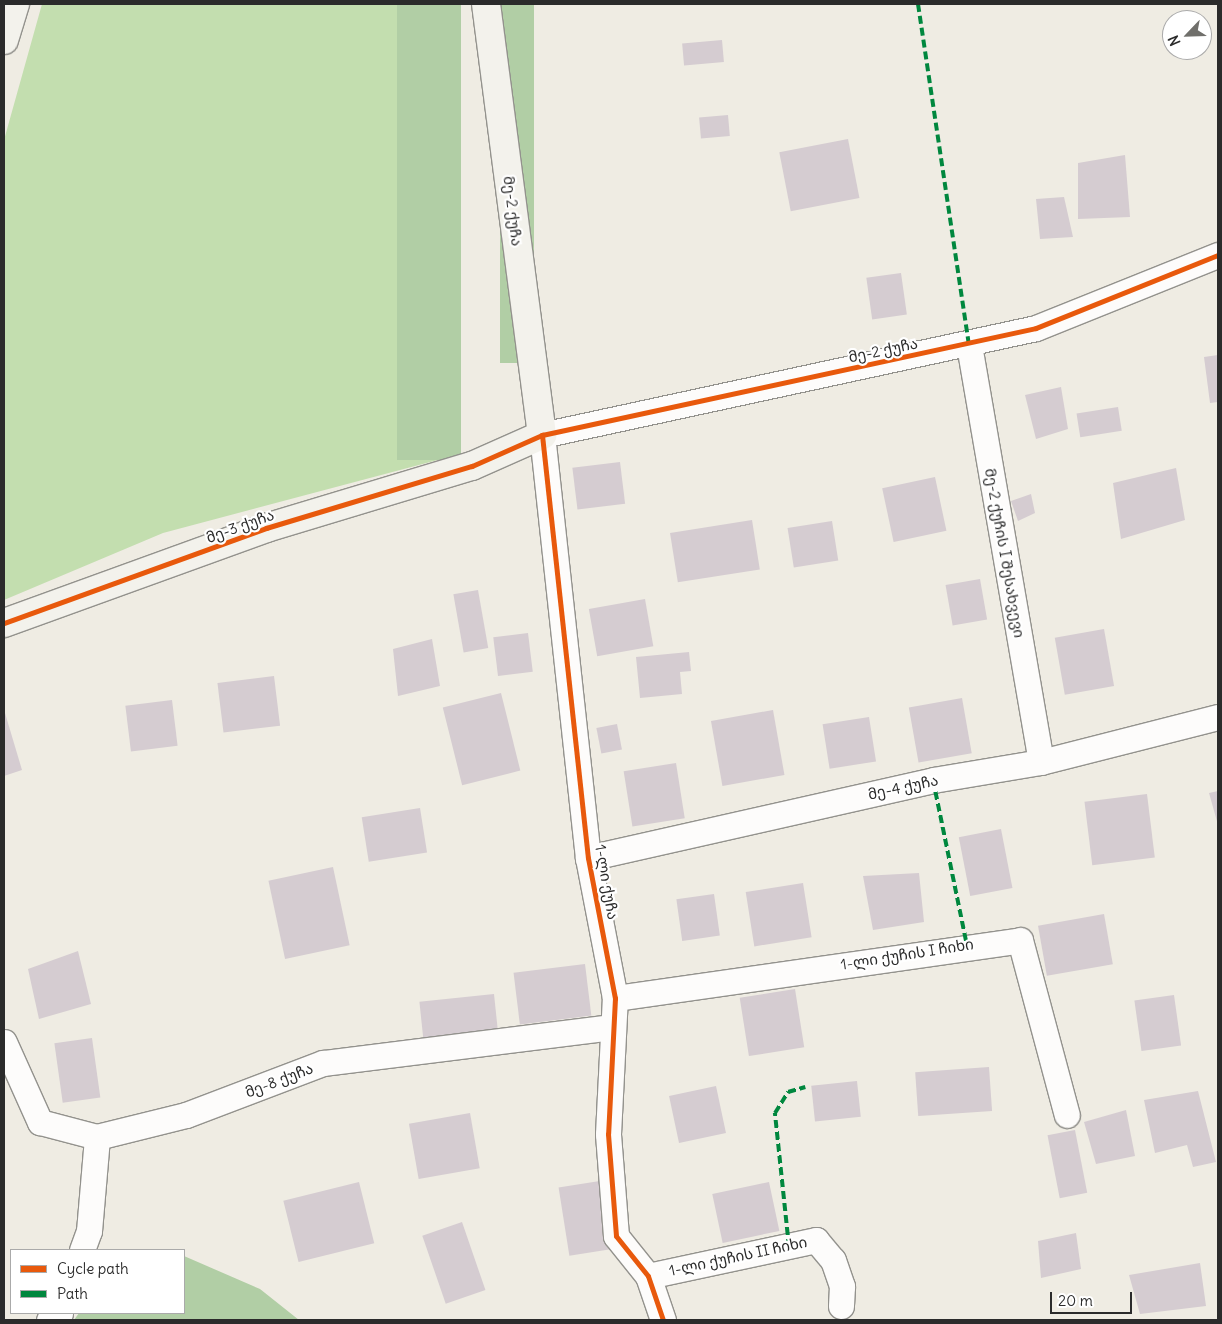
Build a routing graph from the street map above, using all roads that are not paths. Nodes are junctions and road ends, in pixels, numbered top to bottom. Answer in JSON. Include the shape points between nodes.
{"nodes":[{"id":1,"x":15,"y":4,"type":"edge"},
{"id":2,"x":486,"y":4,"type":"edge"},
{"id":3,"x":4,"y":40,"type":"edge"},
{"id":4,"x":1218,"y":255,"type":"edge"},
{"id":5,"x":969,"y":345,"type":"junction"},
{"id":6,"x":542,"y":435,"type":"junction"},
{"id":7,"x":4,"y":623,"type":"edge"},
{"id":8,"x":1218,"y":717,"type":"edge"},
{"id":9,"x":1041,"y":762,"type":"junction"},
{"id":10,"x":588,"y":858,"type":"junction"},
{"id":11,"x":616,"y":998,"type":"junction"},
{"id":12,"x":612,"y":1027,"type":"junction"},
{"id":13,"x":4,"y":1042,"type":"edge"},
{"id":14,"x":1067,"y":1115,"type":"dead end"},
{"id":15,"x":97,"y":1137,"type":"junction"},
{"id":16,"x":82,"y":1249,"type":"edge"},
{"id":17,"x":648,"y":1276,"type":"junction"},
{"id":18,"x":841,"y":1306,"type":"dead end"},
{"id":19,"x":663,"y":1320,"type":"edge"}],
"edges":[{"from":1,"to":3,"type":"street"},
{"from":2,"to":6,"type":"street","name":"მე-2 ქუჩა"},
{"from":4,"to":5,"type":"street","name":"მე-2 ქუჩა","via":[[1036,328]]},
{"from":5,"to":6,"type":"street","name":"მე-2 ქუჩა"},
{"from":5,"to":9,"type":"street","name":"მე-2 ქუჩის I შესახვევი"},
{"from":6,"to":7,"type":"street","name":"მე-3 ქუჩა","via":[[472,466],[366,502],[266,528]]},
{"from":6,"to":10,"type":"street","name":"1-ლი ქუჩა"},
{"from":8,"to":9,"type":"street","name":"მე-4 ქუჩა"},
{"from":9,"to":10,"type":"street","name":"მე-4 ქუჩა","via":[[933,780]]},
{"from":10,"to":11,"type":"street","name":"1-ლი ქუჩა"},
{"from":11,"to":12,"type":"street","name":"1-ლი ქუჩა"},
{"from":11,"to":14,"type":"street","name":"1-ლი ქუჩის I ჩიხი","via":[[1020,940]]},
{"from":12,"to":15,"type":"street","name":"მე-8 ქუჩა","via":[[323,1063],[186,1115]]},
{"from":12,"to":17,"type":"street","name":"1-ლი ქუჩა","via":[[608,1134],[616,1236]]},
{"from":13,"to":15,"type":"street","name":"მე-8 ქუჩა","via":[[40,1122]]},
{"from":15,"to":16,"type":"street","via":[[89,1231]]},
{"from":17,"to":18,"type":"street","name":"1-ლი ქუჩის II ჩიხი","via":[[816,1240],[833,1260],[842,1286]]},
{"from":17,"to":19,"type":"street","name":"1-ლი ქუჩა"}]}
